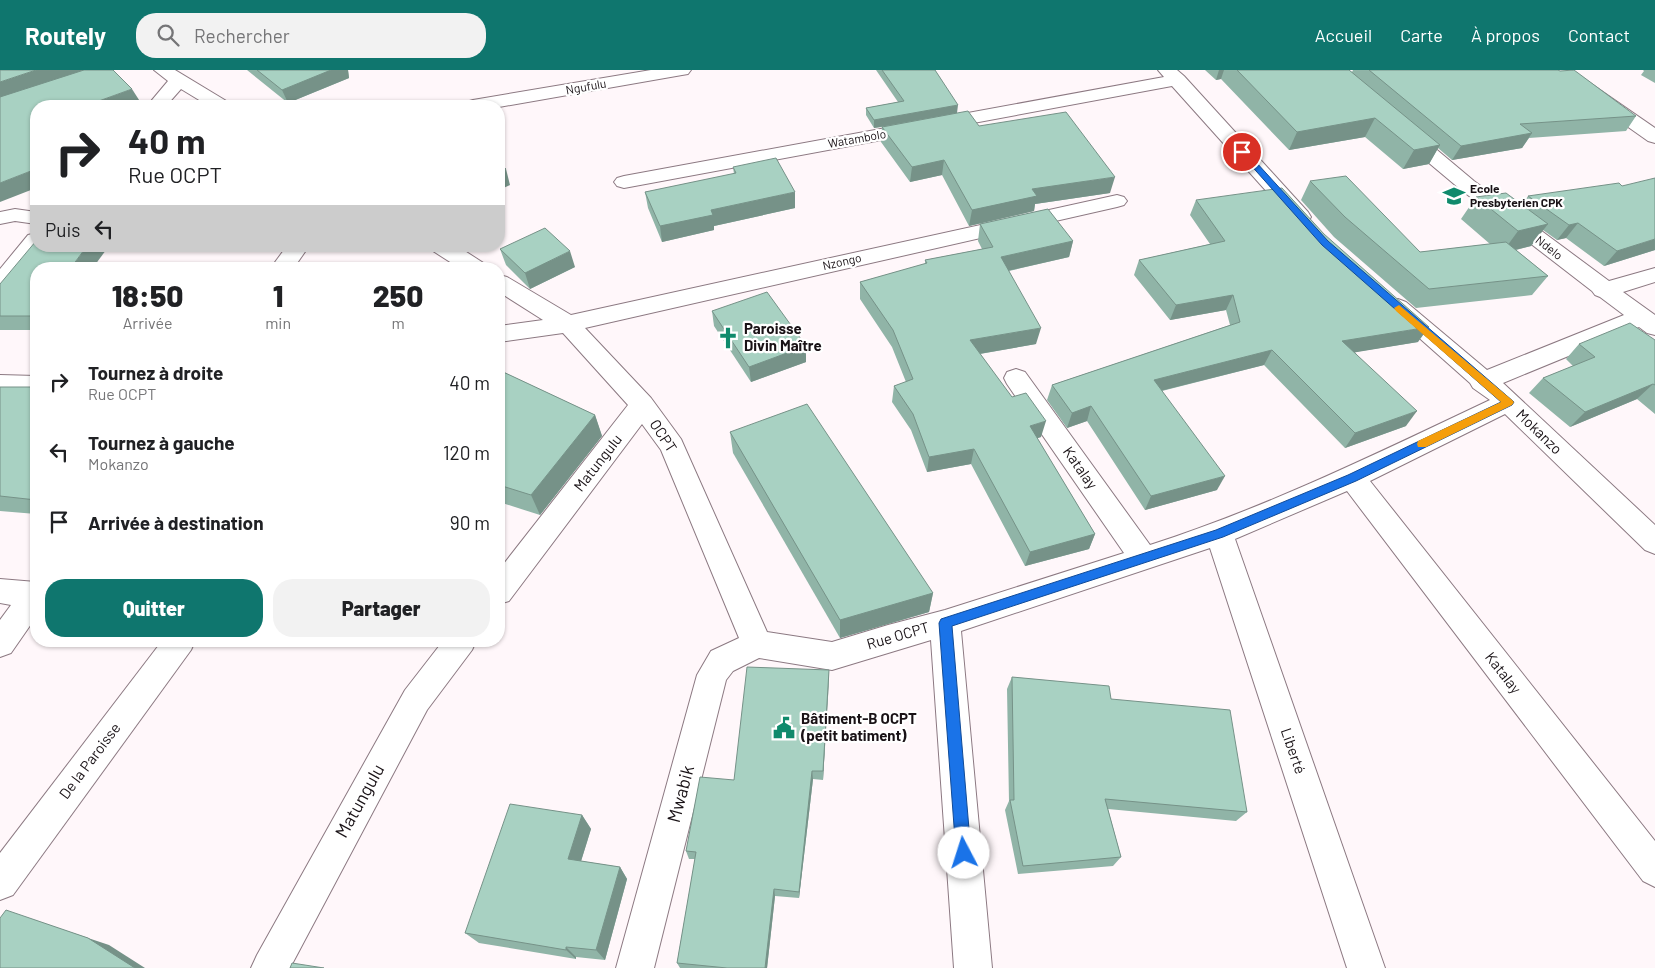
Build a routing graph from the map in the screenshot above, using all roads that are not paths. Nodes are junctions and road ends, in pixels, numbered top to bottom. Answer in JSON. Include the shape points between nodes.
{"nodes":[{"id":1,"x":163,"y":70,"type":"edge"},
{"id":2,"x":682,"y":70,"type":"edge"},
{"id":3,"x":1559,"y":70,"type":"edge"},
{"id":4,"x":1173,"y":75,"type":"edge"},
{"id":5,"x":180,"y":80,"type":"junction"},
{"id":6,"x":162,"y":100,"type":"edge"},
{"id":7,"x":212,"y":100,"type":"edge"},
{"id":8,"x":505,"y":101,"type":"edge"},
{"id":9,"x":1393,"y":123,"type":"edge"},
{"id":10,"x":1655,"y":137,"type":"edge"},
{"id":11,"x":624,"y":182,"type":"dead end"},
{"id":12,"x":1117,"y":201,"type":"dead end"},
{"id":13,"x":30,"y":217,"type":"edge"},
{"id":14,"x":0,"y":218,"type":"edge"},
{"id":15,"x":1313,"y":230,"type":"edge"},
{"id":16,"x":30,"y":247,"type":"edge"},
{"id":17,"x":450,"y":252,"type":"edge"},
{"id":18,"x":466,"y":262,"type":"edge"},
{"id":19,"x":1655,"y":275,"type":"edge"},
{"id":20,"x":0,"y":283,"type":"edge"},
{"id":21,"x":505,"y":286,"type":"edge"},
{"id":22,"x":1603,"y":290,"type":"junction"},
{"id":23,"x":1385,"y":296,"type":"edge"},
{"id":24,"x":1648,"y":322,"type":"edge"},
{"id":25,"x":568,"y":324,"type":"junction"},
{"id":26,"x":505,"y":333,"type":"edge"},
{"id":27,"x":1016,"y":378,"type":"dead end"},
{"id":28,"x":1482,"y":382,"type":"junction"},
{"id":29,"x":0,"y":384,"type":"edge"},
{"id":30,"x":30,"y":385,"type":"edge"},
{"id":31,"x":1508,"y":402,"type":"junction"},
{"id":32,"x":642,"y":405,"type":"junction"},
{"id":33,"x":1352,"y":478,"type":"junction"},
{"id":34,"x":1219,"y":534,"type":"junction"},
{"id":35,"x":1655,"y":542,"type":"edge"},
{"id":36,"x":1144,"y":559,"type":"junction"},
{"id":37,"x":505,"y":584,"type":"edge"},
{"id":38,"x":0,"y":591,"type":"edge"},
{"id":39,"x":30,"y":594,"type":"edge"},
{"id":40,"x":30,"y":603,"type":"edge"},
{"id":41,"x":945,"y":623,"type":"junction"},
{"id":42,"x":0,"y":644,"type":"edge"},
{"id":43,"x":758,"y":644,"type":"junction"},
{"id":44,"x":176,"y":647,"type":"edge"},
{"id":45,"x":456,"y":647,"type":"edge"},
{"id":46,"x":1655,"y":869,"type":"edge"},
{"id":47,"x":0,"y":882,"type":"edge"},
{"id":48,"x":270,"y":968,"type":"edge"},
{"id":49,"x":635,"y":968,"type":"edge"},
{"id":50,"x":973,"y":968,"type":"edge"},
{"id":51,"x":1366,"y":968,"type":"edge"}],
"edges":[{"from":1,"to":5,"type":"street"},
{"from":2,"to":8,"type":"street","name":"Ngufulu"},
{"from":3,"to":10,"type":"street"},
{"from":4,"to":11,"type":"street","name":"Watambolo"},
{"from":4,"to":15,"type":"street"},
{"from":5,"to":6,"type":"street"},
{"from":5,"to":7,"type":"street"},
{"from":9,"to":22,"type":"street","name":"Ndelo"},
{"from":12,"to":25,"type":"street","name":"Nzongo"},
{"from":13,"to":14,"type":"street","via":[[15,215]]},
{"from":16,"to":20,"type":"street"},
{"from":17,"to":18,"type":"street"},
{"from":19,"to":22,"type":"street"},
{"from":21,"to":25,"type":"street","name":"OCPT"},
{"from":22,"to":24,"type":"street","name":"Ndelo"},
{"from":23,"to":28,"type":"street","name":"Mokanzo"},
{"from":24,"to":28,"type":"street"},
{"from":25,"to":26,"type":"street","name":"Nzongo"},
{"from":25,"to":32,"type":"street","name":"OCPT"},
{"from":27,"to":36,"type":"street","name":"Katalay"},
{"from":28,"to":31,"type":"street","name":"Mokanzo"},
{"from":29,"to":30,"type":"street"},
{"from":31,"to":33,"type":"street","name":"Rue OCPT"},
{"from":31,"to":35,"type":"street","name":"Mokanzo"},
{"from":32,"to":37,"type":"street","name":"Matungulu"},
{"from":32,"to":43,"type":"street","name":"OCPT","via":[[672,446]]},
{"from":33,"to":34,"type":"street","name":"Rue OCPT"},
{"from":33,"to":46,"type":"street","name":"Katalay"},
{"from":34,"to":36,"type":"street","name":"Rue OCPT"},
{"from":34,"to":51,"type":"street","name":"Liberté"},
{"from":36,"to":41,"type":"street","name":"Rue OCPT"},
{"from":38,"to":39,"type":"street"},
{"from":40,"to":42,"type":"street"},
{"from":41,"to":43,"type":"street","name":"Rue OCPT","via":[[832,656]]},
{"from":41,"to":50,"type":"street"},
{"from":43,"to":49,"type":"street","name":"Mwabik","via":[[722,661],[712,675]]},
{"from":44,"to":47,"type":"street","name":"De la Paroisse"},
{"from":45,"to":48,"type":"street","name":"Matungulu","via":[[416,700]]}]}
